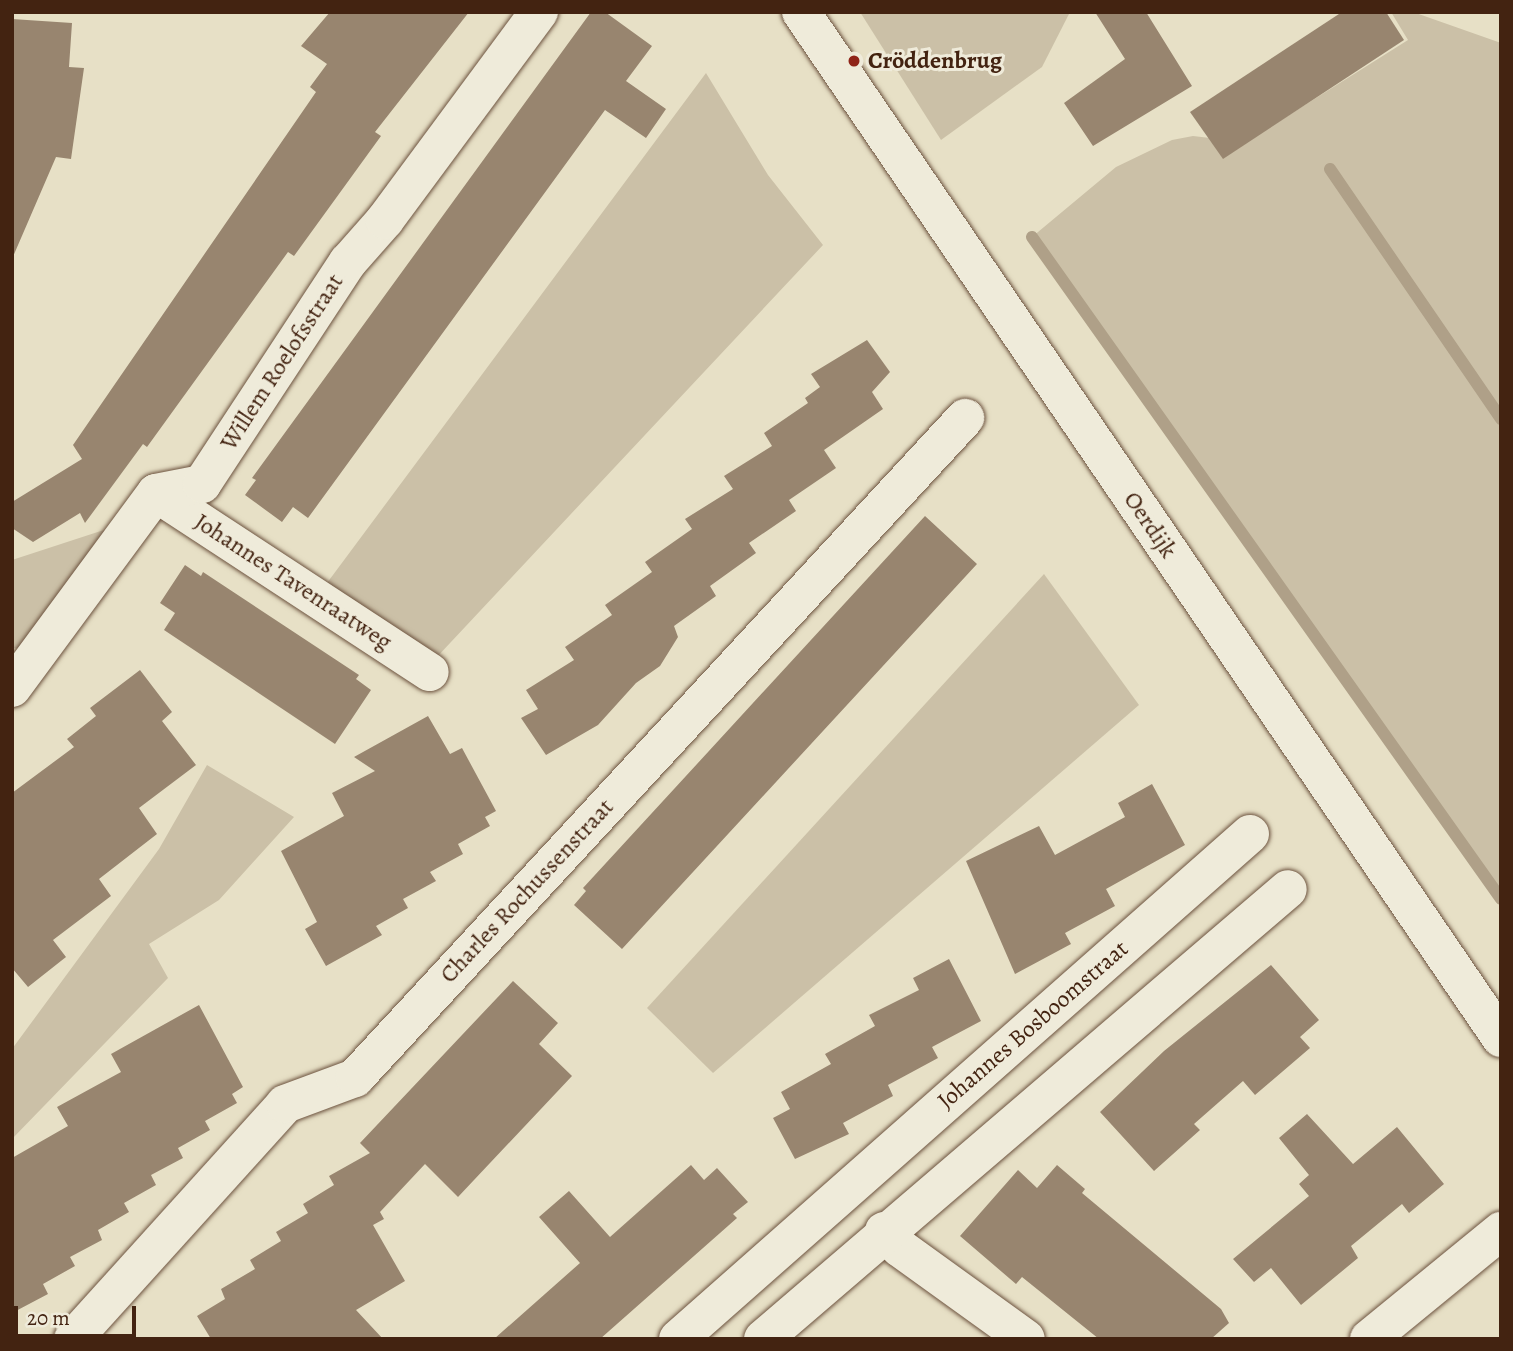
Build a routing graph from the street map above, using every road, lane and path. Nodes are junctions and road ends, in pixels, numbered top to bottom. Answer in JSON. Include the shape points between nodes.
{"nodes":[{"id":1,"x":540,"y":12,"type":"edge"},
{"id":2,"x":801,"y":12,"type":"edge"},
{"id":3,"x":965,"y":418,"type":"dead end"},
{"id":4,"x":156,"y":493,"type":"junction"},
{"id":5,"x":430,"y":672,"type":"dead end"},
{"id":6,"x":12,"y":688,"type":"edge"},
{"id":7,"x":1250,"y":834,"type":"dead end"},
{"id":8,"x":1288,"y":889,"type":"dead end"},
{"id":9,"x":1501,"y":1038,"type":"edge"},
{"id":10,"x":817,"y":1216,"type":"junction"},
{"id":11,"x":1501,"y":1231,"type":"edge"},
{"id":12,"x":871,"y":1243,"type":"junction"},
{"id":13,"x":73,"y":1339,"type":"edge"},
{"id":14,"x":678,"y":1339,"type":"edge"},
{"id":15,"x":763,"y":1339,"type":"edge"},
{"id":16,"x":1026,"y":1339,"type":"edge"},
{"id":17,"x":1369,"y":1339,"type":"edge"}],
"edges":[{"from":1,"to":4,"type":"street","name":"Willem Roelofsstraat","via":[[385,220],[348,262],[202,484]]},
{"from":2,"to":9,"type":"street","name":"Oerdijk"},
{"from":3,"to":13,"type":"street","name":"Charles Rochussenstraat","via":[[355,1077],[285,1104]]},
{"from":4,"to":5,"type":"street","name":"Johannes Tavenraatweg"},
{"from":4,"to":6,"type":"street"},
{"from":7,"to":10,"type":"street","name":"Johannes Bosboomstraat"},
{"from":8,"to":12,"type":"street"},
{"from":10,"to":12,"type":"street"},
{"from":10,"to":14,"type":"street","name":"Johannes Bosboomstraat"},
{"from":11,"to":17,"type":"street"},
{"from":12,"to":15,"type":"street"},
{"from":12,"to":16,"type":"street","via":[[900,1248]]}]}
